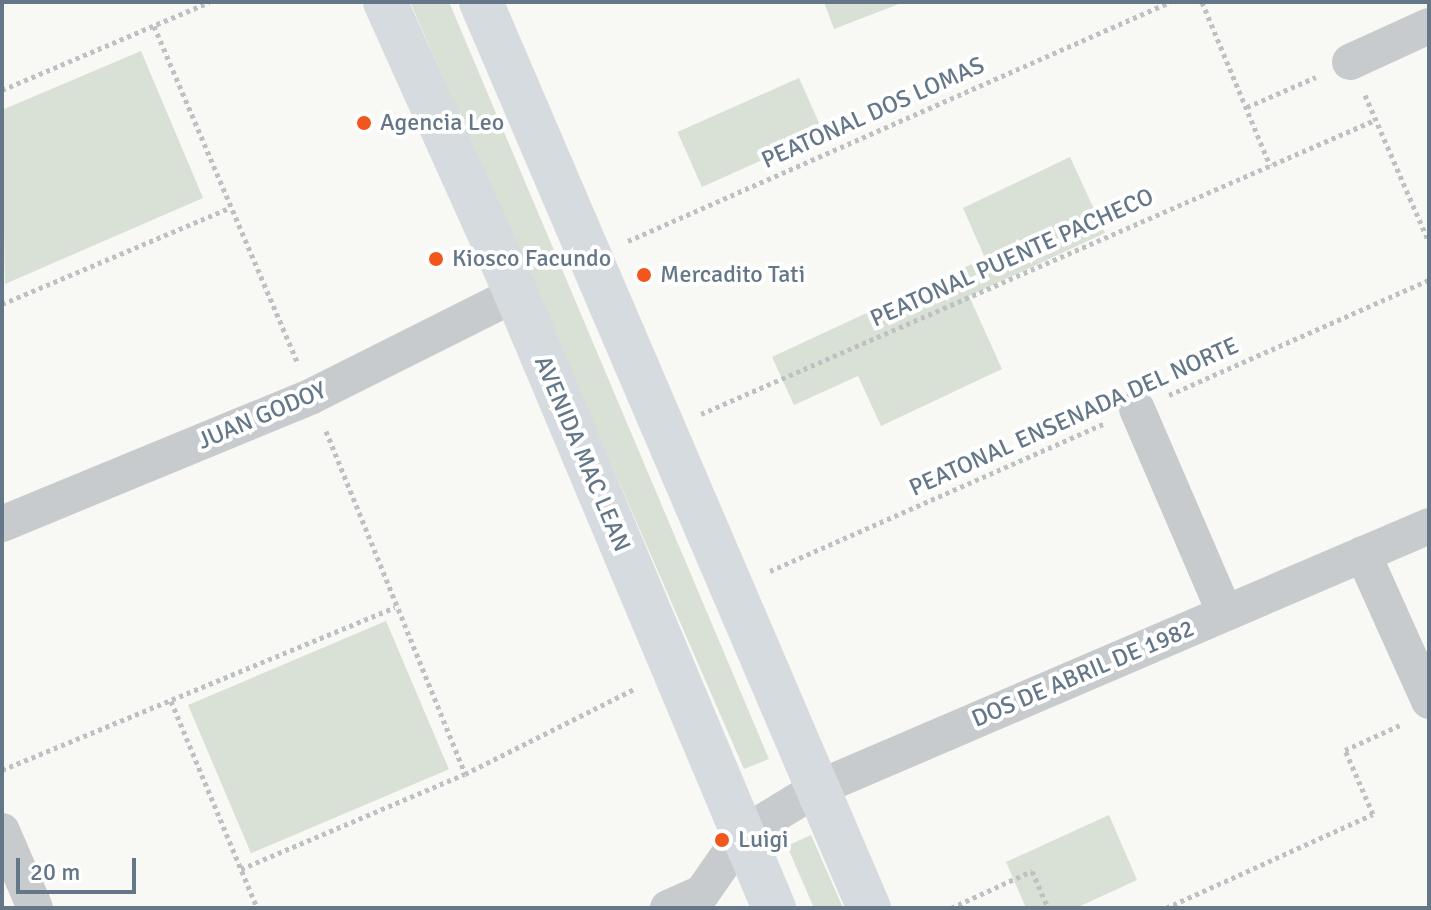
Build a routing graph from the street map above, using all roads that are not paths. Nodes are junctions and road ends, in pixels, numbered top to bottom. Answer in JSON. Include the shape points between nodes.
{"nodes":[{"id":1,"x":385,"y":2,"type":"edge"},
{"id":2,"x":481,"y":2,"type":"edge"},
{"id":3,"x":1429,"y":26,"type":"edge"},
{"id":4,"x":1350,"y":62,"type":"road end"},
{"id":5,"x":516,"y":294,"type":"junction"},
{"id":6,"x":1137,"y":409,"type":"road end"},
{"id":7,"x":2,"y":524,"type":"edge"},
{"id":8,"x":1429,"y":526,"type":"edge"},
{"id":9,"x":1363,"y":554,"type":"junction"},
{"id":10,"x":1225,"y":613,"type":"junction"},
{"id":11,"x":1422,"y":709,"type":"edge"},
{"id":12,"x":818,"y":788,"type":"junction"},
{"id":13,"x":2,"y":831,"type":"edge"},
{"id":14,"x":743,"y":834,"type":"junction"},
{"id":15,"x":35,"y":908,"type":"edge"},
{"id":16,"x":668,"y":908,"type":"edge"},
{"id":17,"x":774,"y":908,"type":"edge"},
{"id":18,"x":869,"y":908,"type":"edge"}],
"edges":[{"from":1,"to":5,"type":"main road","name":"AVENIDA MAC LEAN"},
{"from":2,"to":12,"type":"main road"},
{"from":3,"to":4,"type":"street"},
{"from":5,"to":7,"type":"street","name":"JUAN GODOY","via":[[312,396]]},
{"from":5,"to":14,"type":"main road","name":"AVENIDA MAC LEAN"},
{"from":6,"to":10,"type":"street"},
{"from":8,"to":9,"type":"street","name":"DOS DE ABRIL DE 1982"},
{"from":9,"to":10,"type":"street","name":"DOS DE ABRIL DE 1982"},
{"from":9,"to":11,"type":"street"},
{"from":10,"to":12,"type":"street","name":"DOS DE ABRIL DE 1982"},
{"from":12,"to":14,"type":"street","name":"DOS DE ABRIL DE 1982"},
{"from":12,"to":18,"type":"main road"},
{"from":13,"to":15,"type":"street"},
{"from":14,"to":16,"type":"street","via":[[702,893]]},
{"from":14,"to":17,"type":"main road","name":"AVENIDA MAC LEAN"}]}
